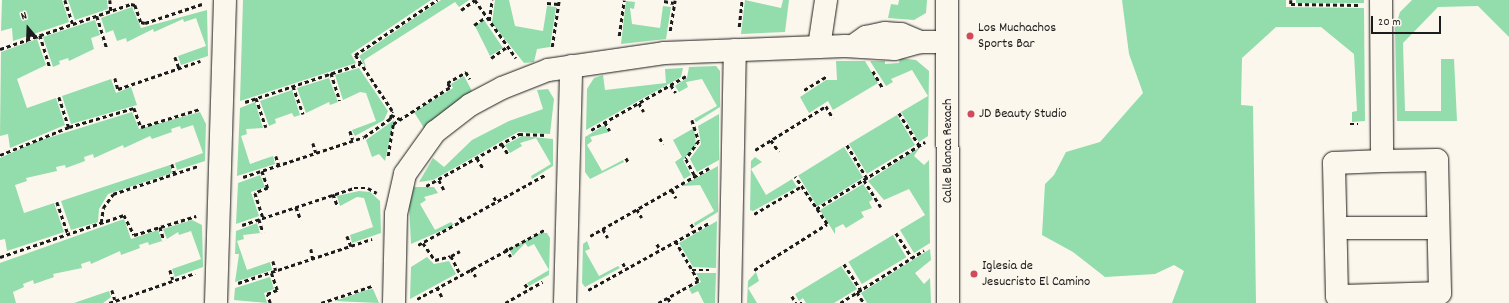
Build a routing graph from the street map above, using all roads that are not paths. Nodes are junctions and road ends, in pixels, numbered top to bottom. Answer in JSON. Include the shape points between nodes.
{"nodes":[{"id":1,"x":826,"y":0,"type":"edge"},
{"id":2,"x":947,"y":0,"type":"edge"},
{"id":3,"x":216,"y":3,"type":"edge"},
{"id":4,"x":1374,"y":3,"type":"edge"},
{"id":5,"x":947,"y":42,"type":"junction"},
{"id":6,"x":737,"y":43,"type":"junction"},
{"id":7,"x":819,"y":47,"type":"junction"},
{"id":8,"x":571,"y":66,"type":"junction"},
{"id":9,"x":1382,"y":161,"type":"junction"},
{"id":10,"x":1336,"y":228,"type":"junction"},
{"id":11,"x":1438,"y":228,"type":"junction"},
{"id":12,"x":216,"y":303,"type":"edge"},
{"id":13,"x":394,"y":303,"type":"edge"},
{"id":14,"x":565,"y":303,"type":"edge"},
{"id":15,"x":730,"y":303,"type":"edge"},
{"id":16,"x":948,"y":303,"type":"edge"}],
"edges":[{"from":1,"to":7,"type":"street"},
{"from":2,"to":5,"type":"street","name":"Calle Blanca Rexach"},
{"from":3,"to":12,"type":"street"},
{"from":4,"to":9,"type":"street"},
{"from":5,"to":7,"type":"street","via":[[920,42],[901,34],[885,33],[866,37],[853,46]]},
{"from":5,"to":16,"type":"street","name":"Calle Blanca Rexach"},
{"from":6,"to":7,"type":"street"},
{"from":6,"to":8,"type":"street"},
{"from":6,"to":15,"type":"street"},
{"from":8,"to":13,"type":"street","via":[[532,76],[490,94],[455,115],[426,141],[405,174],[398,200]]},
{"from":8,"to":14,"type":"street"},
{"from":9,"to":10,"type":"street","via":[[1334,163]]},
{"from":9,"to":11,"type":"street","via":[[1437,160]]},
{"from":10,"to":11,"type":"street"},
{"from":10,"to":11,"type":"street","via":[[1337,296],[1440,293]]}]}
